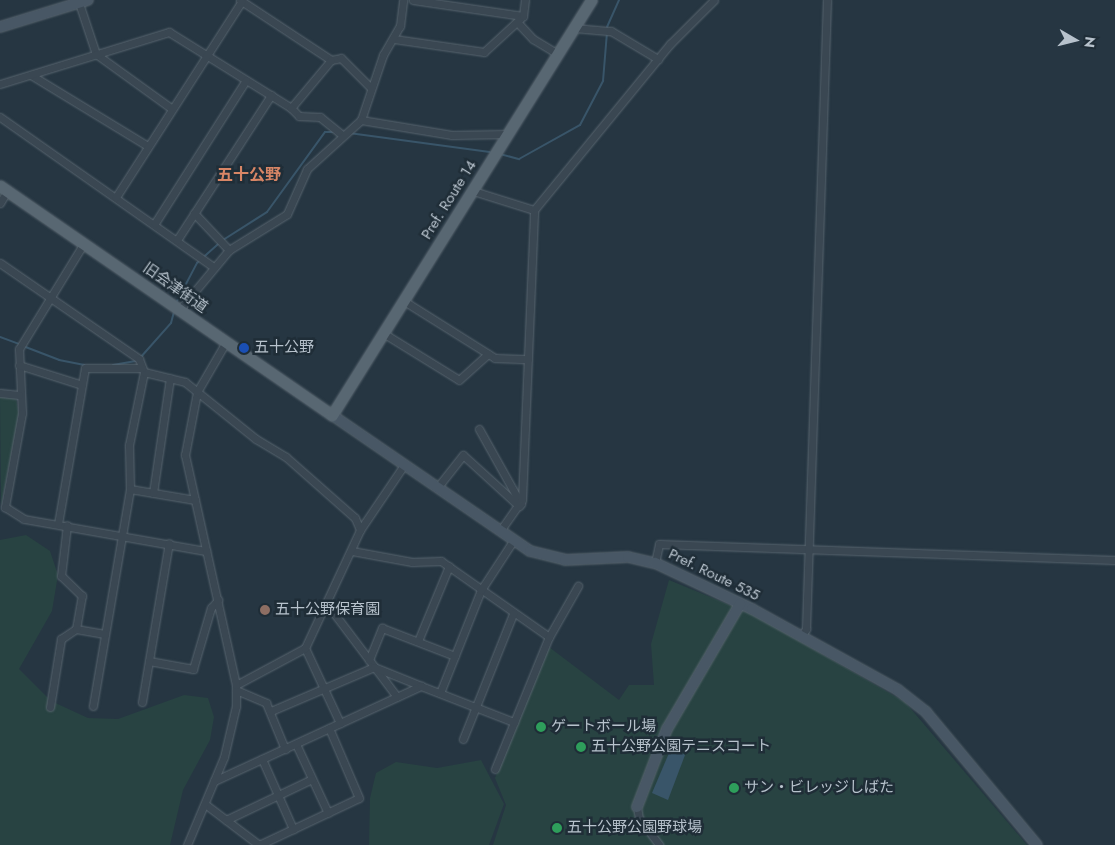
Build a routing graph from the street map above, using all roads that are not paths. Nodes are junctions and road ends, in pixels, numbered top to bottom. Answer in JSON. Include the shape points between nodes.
{"nodes":[{"id":1,"x":403,"y":0,"type":"edge"},
{"id":2,"x":413,"y":0,"type":"edge"},
{"id":3,"x":525,"y":0,"type":"edge"},
{"id":4,"x":591,"y":0,"type":"edge"},
{"id":5,"x":714,"y":0,"type":"edge"},
{"id":6,"x":828,"y":0,"type":"edge"},
{"id":7,"x":82,"y":1,"type":"edge"},
{"id":8,"x":240,"y":1,"type":"edge"},
{"id":9,"x":523,"y":16,"type":"junction"},
{"id":10,"x":518,"y":22,"type":"junction"},
{"id":11,"x":0,"y":27,"type":"edge"},
{"id":12,"x":574,"y":28,"type":"junction"},
{"id":13,"x":394,"y":39,"type":"junction"},
{"id":14,"x":96,"y":54,"type":"junction"},
{"id":15,"x":206,"y":54,"type":"junction"},
{"id":16,"x":558,"y":54,"type":"junction"},
{"id":17,"x":658,"y":59,"type":"junction"},
{"id":18,"x":331,"y":60,"type":"junction"},
{"id":19,"x":31,"y":75,"type":"junction"},
{"id":20,"x":246,"y":80,"type":"junction"},
{"id":21,"x":0,"y":84,"type":"edge"},
{"id":22,"x":370,"y":87,"type":"junction"},
{"id":23,"x":271,"y":95,"type":"junction"},
{"id":24,"x":171,"y":108,"type":"junction"},
{"id":25,"x":291,"y":108,"type":"junction"},
{"id":26,"x":0,"y":117,"type":"edge"},
{"id":27,"x":360,"y":120,"type":"junction"},
{"id":28,"x":341,"y":134,"type":"junction"},
{"id":29,"x":508,"y":134,"type":"junction"},
{"id":30,"x":148,"y":146,"type":"junction"},
{"id":31,"x":4,"y":189,"type":"edge"},
{"id":32,"x":472,"y":191,"type":"junction"},
{"id":33,"x":116,"y":197,"type":"junction"},
{"id":34,"x":0,"y":203,"type":"edge"},
{"id":35,"x":534,"y":210,"type":"junction"},
{"id":36,"x":194,"y":213,"type":"junction"},
{"id":37,"x":155,"y":224,"type":"junction"},
{"id":38,"x":177,"y":240,"type":"junction"},
{"id":39,"x":84,"y":243,"type":"junction"},
{"id":40,"x":229,"y":250,"type":"junction"},
{"id":41,"x":0,"y":263,"type":"edge"},
{"id":42,"x":212,"y":266,"type":"junction"},
{"id":43,"x":47,"y":297,"type":"junction"},
{"id":44,"x":404,"y":301,"type":"junction"},
{"id":45,"x":180,"y":309,"type":"junction"},
{"id":46,"x":384,"y":333,"type":"junction"},
{"id":47,"x":226,"y":342,"type":"junction"},
{"id":48,"x":488,"y":354,"type":"junction"},
{"id":49,"x":528,"y":359,"type":"junction"},
{"id":50,"x":19,"y":365,"type":"junction"},
{"id":51,"x":143,"y":370,"type":"junction"},
{"id":52,"x":170,"y":378,"type":"junction"},
{"id":53,"x":82,"y":384,"type":"junction"},
{"id":54,"x":197,"y":392,"type":"junction"},
{"id":55,"x":0,"y":393,"type":"edge"},
{"id":56,"x":19,"y":394,"type":"junction"},
{"id":57,"x":332,"y":415,"type":"junction"},
{"id":58,"x":479,"y":429,"type":"dead end"},
{"id":59,"x":404,"y":465,"type":"junction"},
{"id":60,"x":436,"y":488,"type":"junction"},
{"id":61,"x":130,"y":489,"type":"junction"},
{"id":62,"x":153,"y":493,"type":"junction"},
{"id":63,"x":195,"y":500,"type":"junction"},
{"id":64,"x":520,"y":505,"type":"junction"},
{"id":65,"x":58,"y":524,"type":"junction"},
{"id":66,"x":67,"y":525,"type":"junction"},
{"id":67,"x":360,"y":530,"type":"junction"},
{"id":68,"x":500,"y":531,"type":"junction"},
{"id":69,"x":122,"y":534,"type":"junction"},
{"id":70,"x":513,"y":541,"type":"junction"},
{"id":71,"x":169,"y":543,"type":"junction"},
{"id":72,"x":808,"y":549,"type":"junction"},
{"id":73,"x":206,"y":551,"type":"junction"},
{"id":74,"x":352,"y":551,"type":"junction"},
{"id":75,"x":1115,"y":560,"type":"edge"},
{"id":76,"x":655,"y":563,"type":"junction"},
{"id":77,"x":448,"y":566,"type":"junction"},
{"id":78,"x":578,"y":586,"type":"dead end"},
{"id":79,"x":482,"y":590,"type":"junction"},
{"id":80,"x":218,"y":600,"type":"junction"},
{"id":81,"x":327,"y":604,"type":"junction"},
{"id":82,"x":740,"y":604,"type":"junction"},
{"id":83,"x":514,"y":614,"type":"junction"},
{"id":84,"x":76,"y":628,"type":"junction"},
{"id":85,"x":105,"y":634,"type":"junction"},
{"id":86,"x":801,"y":636,"type":"junction"},
{"id":87,"x":549,"y":637,"type":"junction"},
{"id":88,"x":418,"y":641,"type":"junction"},
{"id":89,"x":305,"y":648,"type":"junction"},
{"id":90,"x":455,"y":656,"type":"junction"},
{"id":91,"x":369,"y":660,"type":"junction"},
{"id":92,"x":149,"y":661,"type":"junction"},
{"id":93,"x":374,"y":667,"type":"junction"},
{"id":94,"x":421,"y":686,"type":"junction"},
{"id":95,"x":323,"y":687,"type":"junction"},
{"id":96,"x":236,"y":688,"type":"junction"},
{"id":97,"x":440,"y":693,"type":"junction"},
{"id":98,"x":397,"y":697,"type":"junction"},
{"id":99,"x":142,"y":702,"type":"dead end"},
{"id":100,"x":93,"y":706,"type":"dead end"},
{"id":101,"x":475,"y":706,"type":"junction"},
{"id":102,"x":50,"y":707,"type":"dead end"},
{"id":103,"x":271,"y":711,"type":"junction"},
{"id":104,"x":514,"y":722,"type":"junction"},
{"id":105,"x":340,"y":723,"type":"junction"},
{"id":106,"x":329,"y":728,"type":"junction"},
{"id":107,"x":463,"y":739,"type":"dead end"},
{"id":108,"x":296,"y":744,"type":"junction"},
{"id":109,"x":285,"y":749,"type":"junction"},
{"id":110,"x":262,"y":759,"type":"junction"},
{"id":111,"x":494,"y":769,"type":"dead end"},
{"id":112,"x":312,"y":778,"type":"junction"},
{"id":113,"x":214,"y":781,"type":"junction"},
{"id":114,"x":278,"y":795,"type":"junction"},
{"id":115,"x":205,"y":804,"type":"junction"},
{"id":116,"x":637,"y":807,"type":"joint"},
{"id":117,"x":328,"y":813,"type":"junction"},
{"id":118,"x":226,"y":820,"type":"junction"},
{"id":119,"x":293,"y":829,"type":"junction"},
{"id":120,"x":187,"y":845,"type":"edge"},
{"id":121,"x":659,"y":845,"type":"edge"},
{"id":122,"x":1037,"y":845,"type":"edge"}],
"edges":[{"from":1,"to":13,"type":"street"},
{"from":2,"to":9,"type":"street"},
{"from":3,"to":9,"type":"street"},
{"from":4,"to":12,"type":"main road","name":"Pref. Route 14"},
{"from":5,"to":17,"type":"street"},
{"from":6,"to":72,"type":"street"},
{"from":7,"to":11,"type":"main road"},
{"from":7,"to":14,"type":"street"},
{"from":8,"to":15,"type":"street"},
{"from":8,"to":18,"type":"street"},
{"from":9,"to":10,"type":"street"},
{"from":10,"to":13,"type":"street","via":[[484,52]]},
{"from":10,"to":16,"type":"street","via":[[534,40]]},
{"from":12,"to":16,"type":"main road","name":"Pref. Route 14"},
{"from":12,"to":17,"type":"street","via":[[611,31]]},
{"from":13,"to":22,"type":"street"},
{"from":14,"to":15,"type":"street","via":[[169,32]]},
{"from":14,"to":19,"type":"street"},
{"from":14,"to":24,"type":"street"},
{"from":15,"to":20,"type":"street"},
{"from":15,"to":24,"type":"street"},
{"from":16,"to":29,"type":"main road","name":"Pref. Route 14"},
{"from":17,"to":35,"type":"street"},
{"from":18,"to":22,"type":"street","via":[[341,58]]},
{"from":18,"to":25,"type":"street"},
{"from":19,"to":21,"type":"street"},
{"from":19,"to":30,"type":"street"},
{"from":20,"to":23,"type":"street"},
{"from":20,"to":37,"type":"street"},
{"from":22,"to":27,"type":"street","via":[[371,96]]},
{"from":23,"to":25,"type":"street"},
{"from":23,"to":36,"type":"street"},
{"from":24,"to":30,"type":"street"},
{"from":25,"to":28,"type":"street","via":[[300,116],[320,117]]},
{"from":26,"to":33,"type":"street"},
{"from":27,"to":28,"type":"street"},
{"from":27,"to":29,"type":"street","via":[[452,135]]},
{"from":28,"to":40,"type":"street","via":[[308,169],[287,214]]},
{"from":29,"to":32,"type":"main road","name":"Pref. Route 14"},
{"from":30,"to":33,"type":"street"},
{"from":31,"to":34,"type":"street"},
{"from":31,"to":39,"type":"main road","name":"旧会津街道"},
{"from":32,"to":35,"type":"street"},
{"from":32,"to":44,"type":"main road","name":"Pref. Route 14"},
{"from":33,"to":37,"type":"street"},
{"from":35,"to":49,"type":"street"},
{"from":36,"to":38,"type":"street"},
{"from":36,"to":40,"type":"street"},
{"from":37,"to":38,"type":"street"},
{"from":38,"to":42,"type":"street"},
{"from":39,"to":43,"type":"street"},
{"from":39,"to":45,"type":"main road","name":"旧会津街道"},
{"from":40,"to":42,"type":"street"},
{"from":41,"to":43,"type":"street"},
{"from":42,"to":45,"type":"street"},
{"from":43,"to":50,"type":"street","via":[[19,349]]},
{"from":43,"to":51,"type":"street","via":[[139,360]]},
{"from":44,"to":46,"type":"main road","name":"Pref. Route 14"},
{"from":44,"to":48,"type":"street"},
{"from":45,"to":47,"type":"main road","name":"旧会津街道"},
{"from":46,"to":48,"type":"street","via":[[459,380]]},
{"from":46,"to":57,"type":"main road","name":"Pref. Route 14"},
{"from":47,"to":54,"type":"street"},
{"from":47,"to":57,"type":"main road","name":"旧会津街道"},
{"from":48,"to":49,"type":"street"},
{"from":49,"to":64,"type":"street"},
{"from":50,"to":53,"type":"street"},
{"from":50,"to":56,"type":"street"},
{"from":51,"to":52,"type":"street"},
{"from":51,"to":53,"type":"street","via":[[85,368]]},
{"from":51,"to":61,"type":"street","via":[[129,444]]},
{"from":52,"to":54,"type":"street","via":[[186,382]]},
{"from":52,"to":62,"type":"street"},
{"from":53,"to":65,"type":"street"},
{"from":54,"to":63,"type":"street","via":[[185,455]]},
{"from":54,"to":67,"type":"street","via":[[256,439],[286,457],[355,518]]},
{"from":55,"to":56,"type":"street"},
{"from":56,"to":65,"type":"street","via":[[22,413],[5,507],[24,519]]},
{"from":57,"to":59,"type":"main road","name":"Pref. Route 535"},
{"from":58,"to":64,"type":"street"},
{"from":59,"to":60,"type":"main road","name":"Pref. Route 535"},
{"from":59,"to":67,"type":"street"},
{"from":60,"to":64,"type":"street","via":[[463,455]]},
{"from":60,"to":68,"type":"main road","name":"Pref. Route 535"},
{"from":61,"to":62,"type":"street"},
{"from":61,"to":69,"type":"street"},
{"from":62,"to":63,"type":"street"},
{"from":63,"to":73,"type":"street"},
{"from":64,"to":68,"type":"street"},
{"from":65,"to":66,"type":"street"},
{"from":66,"to":69,"type":"street"},
{"from":66,"to":84,"type":"street","via":[[61,576],[82,596]]},
{"from":67,"to":74,"type":"street"},
{"from":68,"to":70,"type":"main road","name":"Pref. Route 535"},
{"from":69,"to":71,"type":"street"},
{"from":69,"to":85,"type":"street"},
{"from":70,"to":76,"type":"main road","name":"Pref. Route 535","via":[[552,558],[628,557]]},
{"from":70,"to":79,"type":"street"},
{"from":71,"to":73,"type":"street"},
{"from":71,"to":92,"type":"street"},
{"from":72,"to":75,"type":"street"},
{"from":72,"to":76,"type":"street","via":[[659,544]]},
{"from":72,"to":86,"type":"street","via":[[806,629]]},
{"from":73,"to":80,"type":"street"},
{"from":74,"to":77,"type":"street","via":[[412,562],[441,560]]},
{"from":74,"to":81,"type":"street"},
{"from":76,"to":82,"type":"main road","name":"Pref. Route 535"},
{"from":77,"to":79,"type":"street"},
{"from":77,"to":88,"type":"street"},
{"from":78,"to":87,"type":"street"},
{"from":79,"to":83,"type":"street"},
{"from":79,"to":90,"type":"street"},
{"from":80,"to":92,"type":"street","via":[[211,608],[193,669]]},
{"from":80,"to":96,"type":"street"},
{"from":81,"to":89,"type":"street"},
{"from":81,"to":91,"type":"street"},
{"from":82,"to":86,"type":"main road","name":"Pref. Route 535"},
{"from":82,"to":116,"type":"main road","via":[[667,729]]},
{"from":83,"to":87,"type":"street"},
{"from":83,"to":101,"type":"street"},
{"from":84,"to":85,"type":"street"},
{"from":84,"to":102,"type":"street","via":[[61,639]]},
{"from":85,"to":100,"type":"street"},
{"from":86,"to":122,"type":"main road","name":"Pref. Route 535","via":[[898,690],[926,712]]},
{"from":87,"to":104,"type":"street"},
{"from":88,"to":90,"type":"street"},
{"from":88,"to":91,"type":"street","via":[[382,628]]},
{"from":89,"to":95,"type":"street"},
{"from":89,"to":96,"type":"street"},
{"from":90,"to":97,"type":"street"},
{"from":91,"to":93,"type":"street"},
{"from":92,"to":99,"type":"street"},
{"from":93,"to":94,"type":"street"},
{"from":93,"to":95,"type":"street"},
{"from":93,"to":98,"type":"street"},
{"from":94,"to":97,"type":"street"},
{"from":94,"to":98,"type":"street"},
{"from":95,"to":103,"type":"street"},
{"from":95,"to":105,"type":"street"},
{"from":96,"to":103,"type":"street","via":[[266,703]]},
{"from":96,"to":113,"type":"street","via":[[224,757]]},
{"from":97,"to":101,"type":"street"},
{"from":98,"to":105,"type":"street"},
{"from":101,"to":104,"type":"street"},
{"from":101,"to":107,"type":"street"},
{"from":103,"to":109,"type":"street"},
{"from":104,"to":111,"type":"street"},
{"from":105,"to":106,"type":"street"},
{"from":106,"to":108,"type":"street"},
{"from":106,"to":117,"type":"street","via":[[359,798]]},
{"from":108,"to":109,"type":"street"},
{"from":108,"to":112,"type":"street"},
{"from":109,"to":110,"type":"street"},
{"from":110,"to":113,"type":"street"},
{"from":110,"to":114,"type":"street"},
{"from":112,"to":114,"type":"street"},
{"from":112,"to":117,"type":"street"},
{"from":113,"to":115,"type":"street"},
{"from":114,"to":118,"type":"street"},
{"from":114,"to":119,"type":"street"},
{"from":115,"to":118,"type":"street"},
{"from":115,"to":120,"type":"street"},
{"from":116,"to":121,"type":"street","via":[[639,818]]},
{"from":117,"to":119,"type":"street"},
{"from":118,"to":119,"type":"street","via":[[259,845]]}]}
